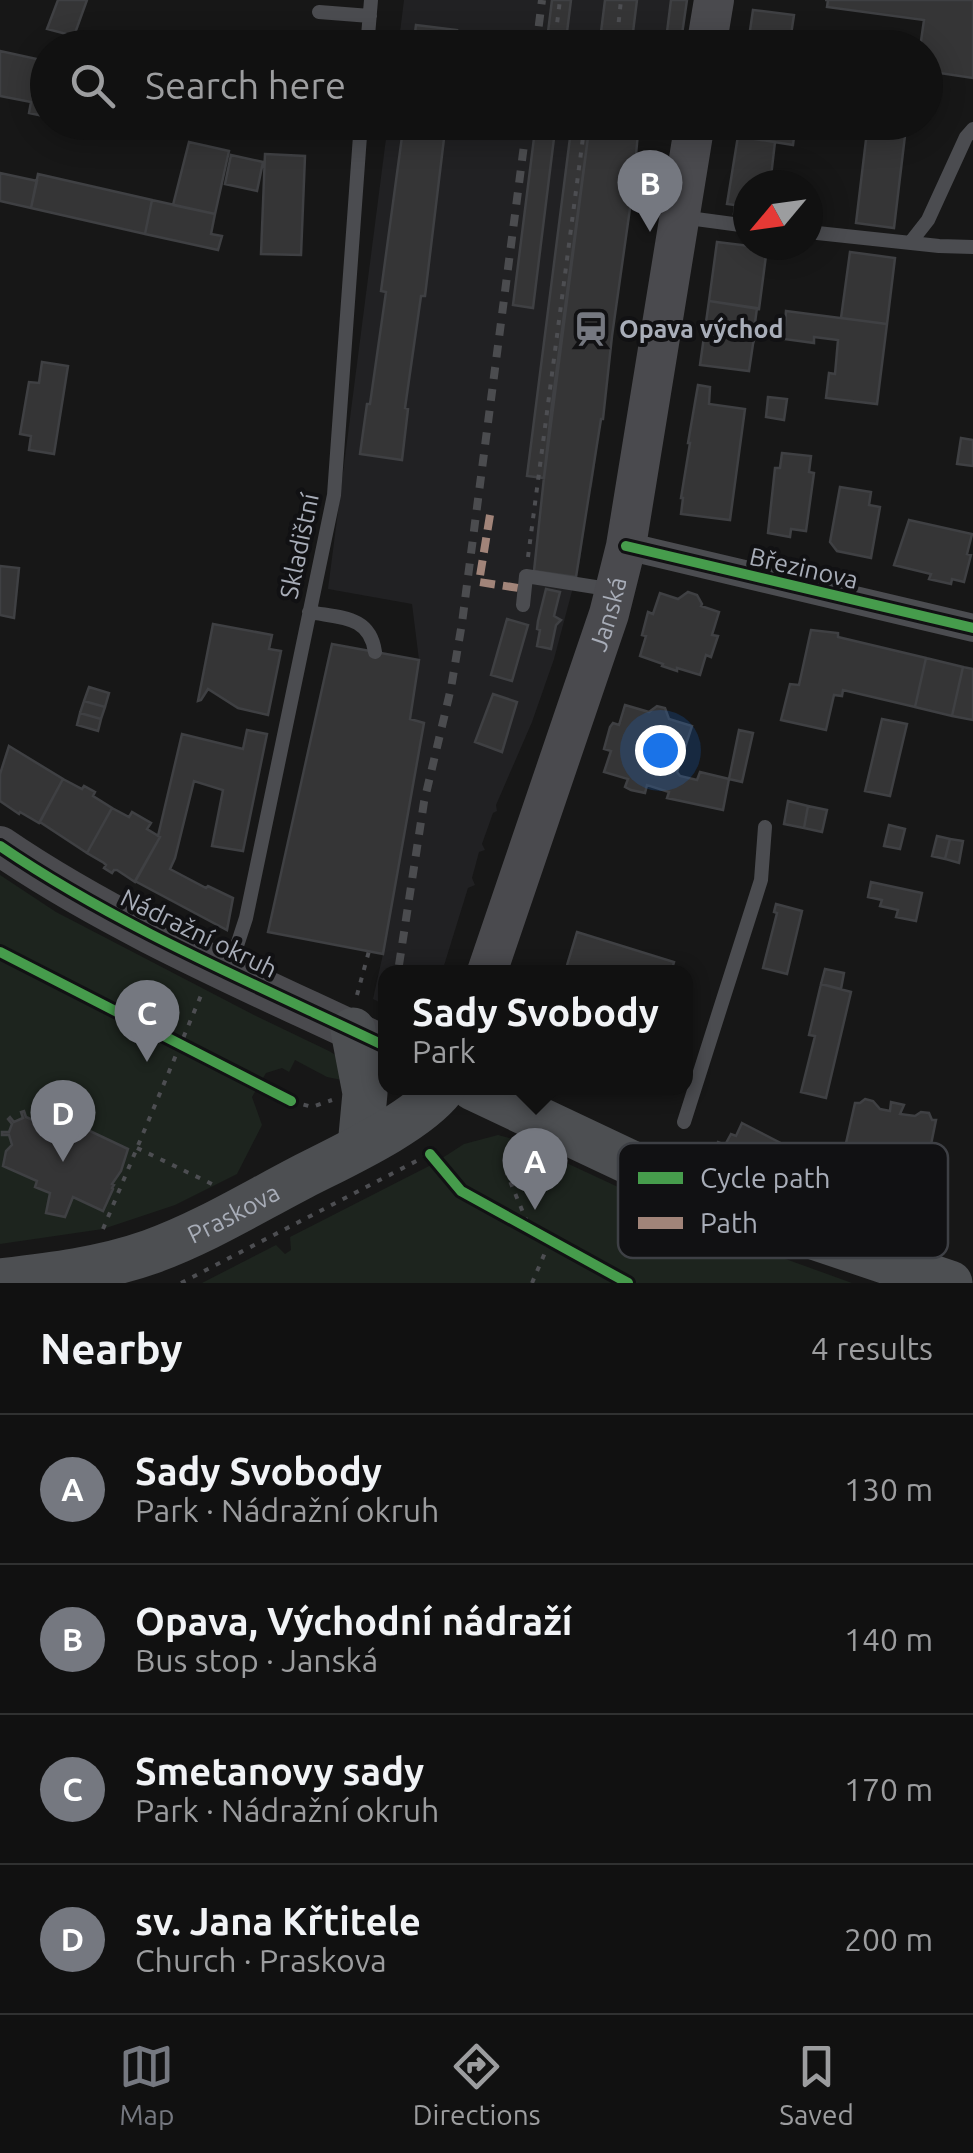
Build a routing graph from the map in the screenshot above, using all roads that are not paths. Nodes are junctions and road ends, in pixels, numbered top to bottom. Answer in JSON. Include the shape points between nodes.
{"nodes":[{"id":1,"x":714,"y":0,"type":"edge"},
{"id":2,"x":370,"y":8,"type":"edge"},
{"id":3,"x":319,"y":12,"type":"dead end"},
{"id":4,"x":709,"y":30,"type":"edge"},
{"id":5,"x":973,"y":129,"type":"edge"},
{"id":6,"x":361,"y":140,"type":"edge"},
{"id":7,"x":692,"y":140,"type":"edge"},
{"id":8,"x":680,"y":217,"type":"junction"},
{"id":9,"x":733,"y":224,"type":"edge"},
{"id":10,"x":823,"y":234,"type":"edge"},
{"id":11,"x":910,"y":244,"type":"junction"},
{"id":12,"x":973,"y":246,"type":"edge"},
{"id":13,"x":626,"y":546,"type":"junction"},
{"id":14,"x":615,"y":590,"type":"junction"},
{"id":15,"x":522,"y":605,"type":"dead end"},
{"id":16,"x":308,"y":612,"type":"junction"},
{"id":17,"x":973,"y":628,"type":"edge"},
{"id":18,"x":375,"y":652,"type":"dead end"},
{"id":19,"x":765,"y":827,"type":"dead end"},
{"id":20,"x":0,"y":846,"type":"edge"},
{"id":21,"x":490,"y":965,"type":"edge"},
{"id":22,"x":228,"y":970,"type":"junction"},
{"id":23,"x":364,"y":1026,"type":"edge"},
{"id":24,"x":693,"y":1094,"type":"edge"},
{"id":25,"x":438,"y":1095,"type":"edge"},
{"id":26,"x":487,"y":1095,"type":"edge"},
{"id":27,"x":693,"y":1095,"type":"edge"},
{"id":28,"x":684,"y":1122,"type":"dead end"},
{"id":29,"x":360,"y":1146,"type":"junction"},
{"id":30,"x":618,"y":1157,"type":"edge"},
{"id":31,"x":875,"y":1258,"type":"edge"},
{"id":32,"x":156,"y":1273,"type":"edge"},
{"id":33,"x":0,"y":1282,"type":"edge"},
{"id":34,"x":950,"y":1283,"type":"edge"}],
"edges":[{"from":1,"to":4,"type":"main road"},
{"from":2,"to":3,"type":"lane"},
{"from":5,"to":11,"type":"lane"},
{"from":6,"to":16,"type":"lane","name":"Skladištní","via":[[334,495]]},
{"from":7,"to":8,"type":"main road","name":"Janská"},
{"from":8,"to":9,"type":"lane"},
{"from":8,"to":13,"type":"main road","name":"Janská"},
{"from":10,"to":11,"type":"lane"},
{"from":11,"to":12,"type":"lane"},
{"from":13,"to":14,"type":"main road","name":"Janská"},
{"from":13,"to":17,"type":"street","name":"Březinova"},
{"from":14,"to":15,"type":"lane","via":[[526,576]]},
{"from":14,"to":21,"type":"main road","name":"Janská"},
{"from":16,"to":18,"type":"lane","via":[[353,620],[373,637]]},
{"from":16,"to":22,"type":"lane","name":"Skladištní","via":[[246,918]]},
{"from":19,"to":24,"type":"lane","via":[[761,880]]},
{"from":20,"to":22,"type":"main road","name":"Nádražní okruh"},
{"from":22,"to":23,"type":"main road","name":"Nádražní okruh"},
{"from":23,"to":29,"type":"main road"},
{"from":25,"to":29,"type":"main road","name":"Praskova"},
{"from":26,"to":30,"type":"main road"},
{"from":27,"to":28,"type":"lane"},
{"from":29,"to":32,"type":"main road","name":"Praskova","via":[[219,1221]]},
{"from":31,"to":34,"type":"main road"},
{"from":32,"to":33,"type":"main road","name":"Praskova","via":[[106,1265]]}]}
